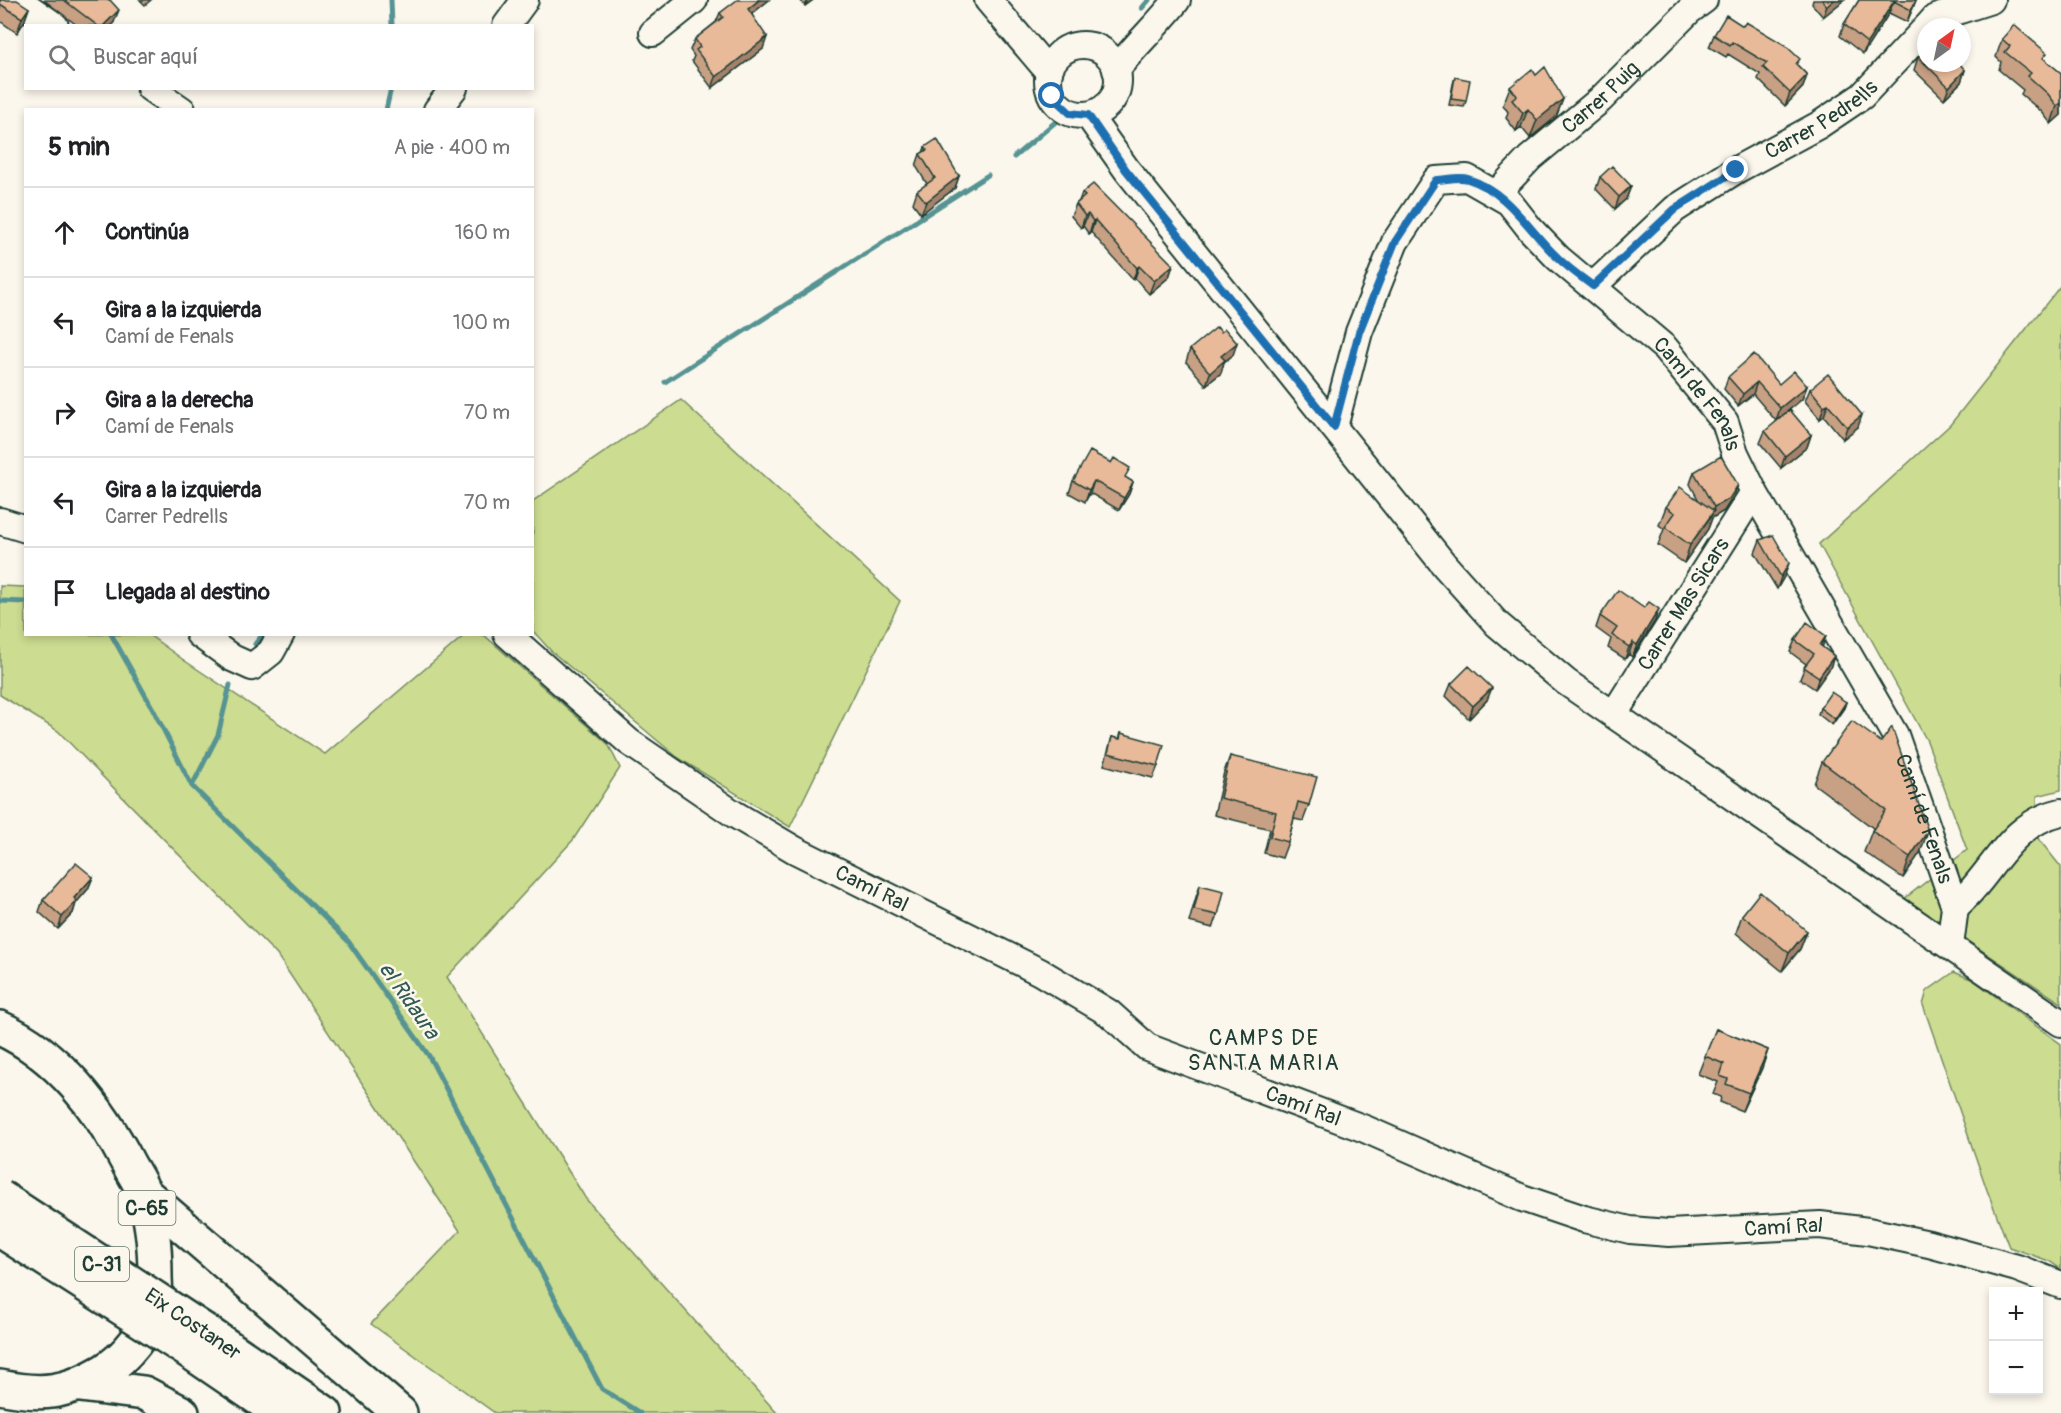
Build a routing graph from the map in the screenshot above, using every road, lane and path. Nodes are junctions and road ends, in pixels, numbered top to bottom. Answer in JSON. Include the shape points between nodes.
{"nodes":[{"id":1,"x":18,"y":0,"type":"edge"},
{"id":2,"x":525,"y":0,"type":"edge"},
{"id":3,"x":694,"y":0,"type":"edge"},
{"id":4,"x":988,"y":0,"type":"edge"},
{"id":5,"x":1177,"y":0,"type":"edge"},
{"id":6,"x":1704,"y":0,"type":"edge"},
{"id":7,"x":1991,"y":0,"type":"edge"},
{"id":8,"x":1935,"y":18,"type":"edge"},
{"id":9,"x":52,"y":24,"type":"edge"},
{"id":10,"x":507,"y":24,"type":"edge"},
{"id":11,"x":1014,"y":28,"type":"junction"},
{"id":12,"x":653,"y":33,"type":"dead end"},
{"id":13,"x":1917,"y":38,"type":"edge"},
{"id":14,"x":1138,"y":40,"type":"junction"},
{"id":15,"x":1098,"y":49,"type":"junction"},
{"id":16,"x":1063,"y":51,"type":"junction"},
{"id":17,"x":1116,"y":70,"type":"junction"},
{"id":18,"x":1049,"y":72,"type":"junction"},
{"id":19,"x":153,"y":90,"type":"edge"},
{"id":20,"x":452,"y":90,"type":"edge"},
{"id":21,"x":1110,"y":102,"type":"junction"},
{"id":22,"x":179,"y":108,"type":"edge"},
{"id":23,"x":438,"y":108,"type":"edge"},
{"id":24,"x":1088,"y":115,"type":"junction"},
{"id":25,"x":1126,"y":170,"type":"junction"},
{"id":26,"x":1497,"y":193,"type":"junction"},
{"id":27,"x":1593,"y":286,"type":"junction"},
{"id":28,"x":1334,"y":427,"type":"junction"},
{"id":29,"x":1755,"y":492,"type":"junction"},
{"id":30,"x":0,"y":521,"type":"edge"},
{"id":31,"x":24,"y":528,"type":"edge"},
{"id":32,"x":202,"y":636,"type":"edge"},
{"id":33,"x":280,"y":636,"type":"edge"},
{"id":34,"x":509,"y":636,"type":"edge"},
{"id":35,"x":1614,"y":714,"type":"junction"},
{"id":36,"x":2061,"y":812,"type":"edge"},
{"id":37,"x":1955,"y":907,"type":"junction"},
{"id":38,"x":1950,"y":946,"type":"junction"},
{"id":39,"x":2061,"y":1023,"type":"edge"},
{"id":40,"x":2,"y":1028,"type":"edge"},
{"id":41,"x":144,"y":1193,"type":"junction"},
{"id":42,"x":0,"y":1197,"type":"edge"},
{"id":43,"x":0,"y":1230,"type":"edge"},
{"id":44,"x":2061,"y":1285,"type":"edge"},
{"id":45,"x":198,"y":1342,"type":"junction"},
{"id":46,"x":0,"y":1387,"type":"edge"},
{"id":47,"x":61,"y":1397,"type":"edge"},
{"id":48,"x":182,"y":1413,"type":"edge"},
{"id":49,"x":279,"y":1413,"type":"edge"},
{"id":50,"x":325,"y":1413,"type":"edge"},
{"id":51,"x":400,"y":1413,"type":"edge"}],
"edges":[{"from":1,"to":9,"type":"street"},
{"from":2,"to":10,"type":"street"},
{"from":3,"to":12,"type":"street"},
{"from":4,"to":11,"type":"street"},
{"from":5,"to":14,"type":"street","via":[[1159,23]]},
{"from":6,"to":26,"type":"street","name":"Carrer Puig","via":[[1600,100],[1530,158]]},
{"from":7,"to":8,"type":"street","name":"Carrer Pedrells"},
{"from":11,"to":16,"type":"street"},
{"from":11,"to":18,"type":"street"},
{"from":13,"to":27,"type":"street","name":"Carrer Pedrells","via":[[1862,96],[1675,209]]},
{"from":14,"to":15,"type":"street"},
{"from":14,"to":17,"type":"street"},
{"from":15,"to":16,"type":"street","via":[[1078,45]]},
{"from":15,"to":17,"type":"street","via":[[1112,60]]},
{"from":16,"to":18,"type":"street"},
{"from":17,"to":21,"type":"street","via":[[1117,90]]},
{"from":18,"to":24,"type":"street","via":[[1048,85],[1055,102],[1070,113]]},
{"from":19,"to":22,"type":"street"},
{"from":20,"to":23,"type":"street"},
{"from":21,"to":24,"type":"street"},
{"from":21,"to":25,"type":"street"},
{"from":24,"to":25,"type":"street"},
{"from":25,"to":28,"type":"street"},
{"from":26,"to":27,"type":"street","name":"Camí de Fenals","via":[[1558,258]]},
{"from":26,"to":28,"type":"street","name":"Camí de Fenals","via":[[1467,178],[1436,180],[1395,242],[1359,332]]},
{"from":27,"to":29,"type":"street","name":"Camí de Fenals","via":[[1665,348],[1696,384],[1725,422],[1734,453]]},
{"from":28,"to":35,"type":"street","via":[[1497,624],[1566,682]]},
{"from":29,"to":35,"type":"street","name":"Carrer Mas Sicars"},
{"from":29,"to":37,"type":"street","name":"Camí de Fenals","via":[[1895,735]]},
{"from":30,"to":31,"type":"street"},
{"from":32,"to":33,"type":"street","via":[[252,667],[271,652]]},
{"from":34,"to":44,"type":"street","name":"Camí Ral","via":[[629,742],[734,814],[795,850],[1040,972],[1109,1013],[1147,1047],[1365,1129],[1522,1198],[1584,1219],[1630,1230],[1669,1233],[1820,1225],[1858,1230],[1929,1244],[2017,1268]]},
{"from":35,"to":38,"type":"street"},
{"from":36,"to":37,"type":"street","via":[[2026,826],[2001,851],[1975,890]]},
{"from":37,"to":38,"type":"street","name":"Camí de Fenals"},
{"from":38,"to":39,"type":"street"},
{"from":40,"to":41,"type":"main road","number":"C-65","via":[[39,1051],[86,1098],[117,1140]]},
{"from":41,"to":47,"type":"main road","number":"C-65","via":[[155,1264],[155,1306],[136,1342],[112,1366]]},
{"from":41,"to":51,"type":"main road"},
{"from":42,"to":45,"type":"main road","name":"Eix Costaner","number":"C-31","bridge":true},
{"from":43,"to":45,"type":"main road","name":"Eix Costaner","number":"C-31","bridge":true},
{"from":45,"to":49,"type":"main road","name":"Eix Costaner","number":"C-31"},
{"from":45,"to":50,"type":"main road","name":"Eix Costaner","number":"C-31"},
{"from":46,"to":47,"type":"main road"},
{"from":47,"to":48,"type":"main road","via":[[144,1393]]}]}
